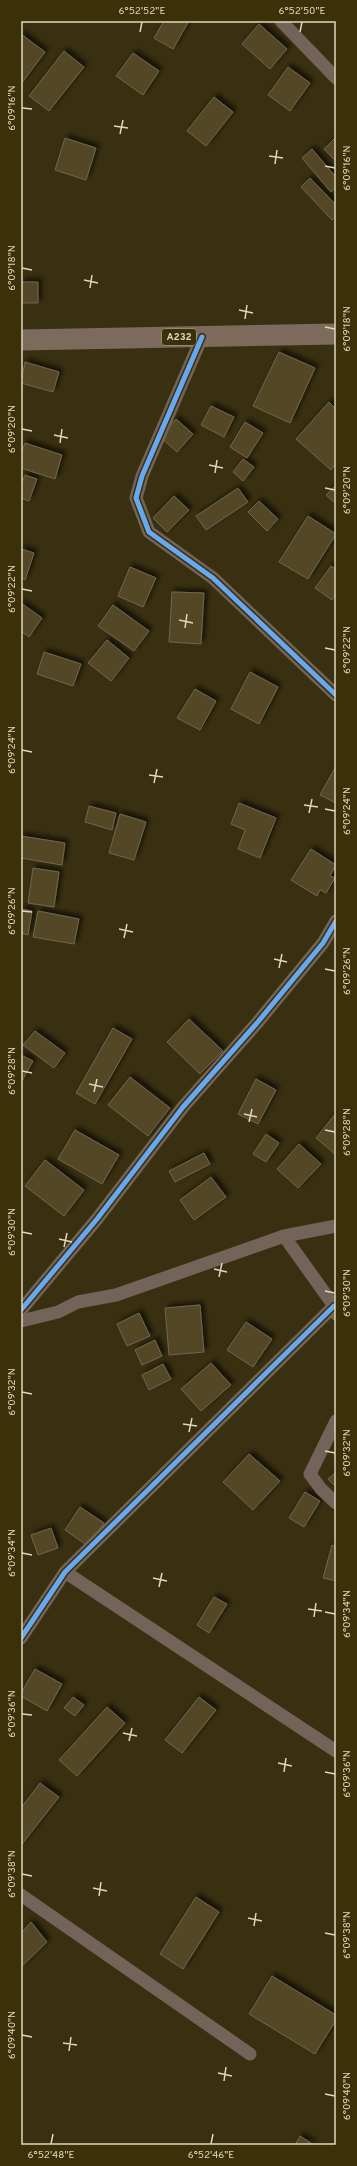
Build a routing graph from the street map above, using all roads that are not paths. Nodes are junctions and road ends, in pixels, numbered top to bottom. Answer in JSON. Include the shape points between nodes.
{"nodes":[{"id":1,"x":281,"y":21,"type":"edge"},
{"id":2,"x":336,"y":78,"type":"edge"},
{"id":3,"x":336,"y":334,"type":"edge"},
{"id":4,"x":202,"y":337,"type":"junction"},
{"id":5,"x":21,"y":340,"type":"edge"},
{"id":6,"x":336,"y":695,"type":"edge"},
{"id":7,"x":336,"y":920,"type":"edge"},
{"id":8,"x":336,"y":1226,"type":"edge"},
{"id":9,"x":284,"y":1236,"type":"junction"},
{"id":10,"x":21,"y":1310,"type":"edge"},
{"id":11,"x":335,"y":1311,"type":"edge"},
{"id":12,"x":21,"y":1321,"type":"edge"},
{"id":13,"x":336,"y":1421,"type":"edge"},
{"id":14,"x":336,"y":1503,"type":"edge"},
{"id":15,"x":66,"y":1572,"type":"junction"},
{"id":16,"x":21,"y":1638,"type":"edge"},
{"id":17,"x":336,"y":1751,"type":"edge"},
{"id":18,"x":21,"y":1895,"type":"edge"},
{"id":19,"x":250,"y":2054,"type":"dead end"}],
"edges":[{"from":1,"to":2,"type":"street"},
{"from":3,"to":4,"type":"main road","number":"A232"},
{"from":4,"to":5,"type":"main road","number":"A232"},
{"from":4,"to":6,"type":"street","via":[[142,476],[136,498],[141,515],[149,532],[213,578]]},
{"from":7,"to":10,"type":"street","via":[[323,943],[183,1107],[97,1218]]},
{"from":8,"to":9,"type":"street"},
{"from":9,"to":11,"type":"street"},
{"from":9,"to":12,"type":"street","via":[[116,1295],[78,1302],[58,1312]]},
{"from":11,"to":15,"type":"street"},
{"from":13,"to":14,"type":"street","via":[[310,1474],[321,1490]]},
{"from":15,"to":16,"type":"street"},
{"from":15,"to":17,"type":"street"},
{"from":18,"to":19,"type":"street"}]}
